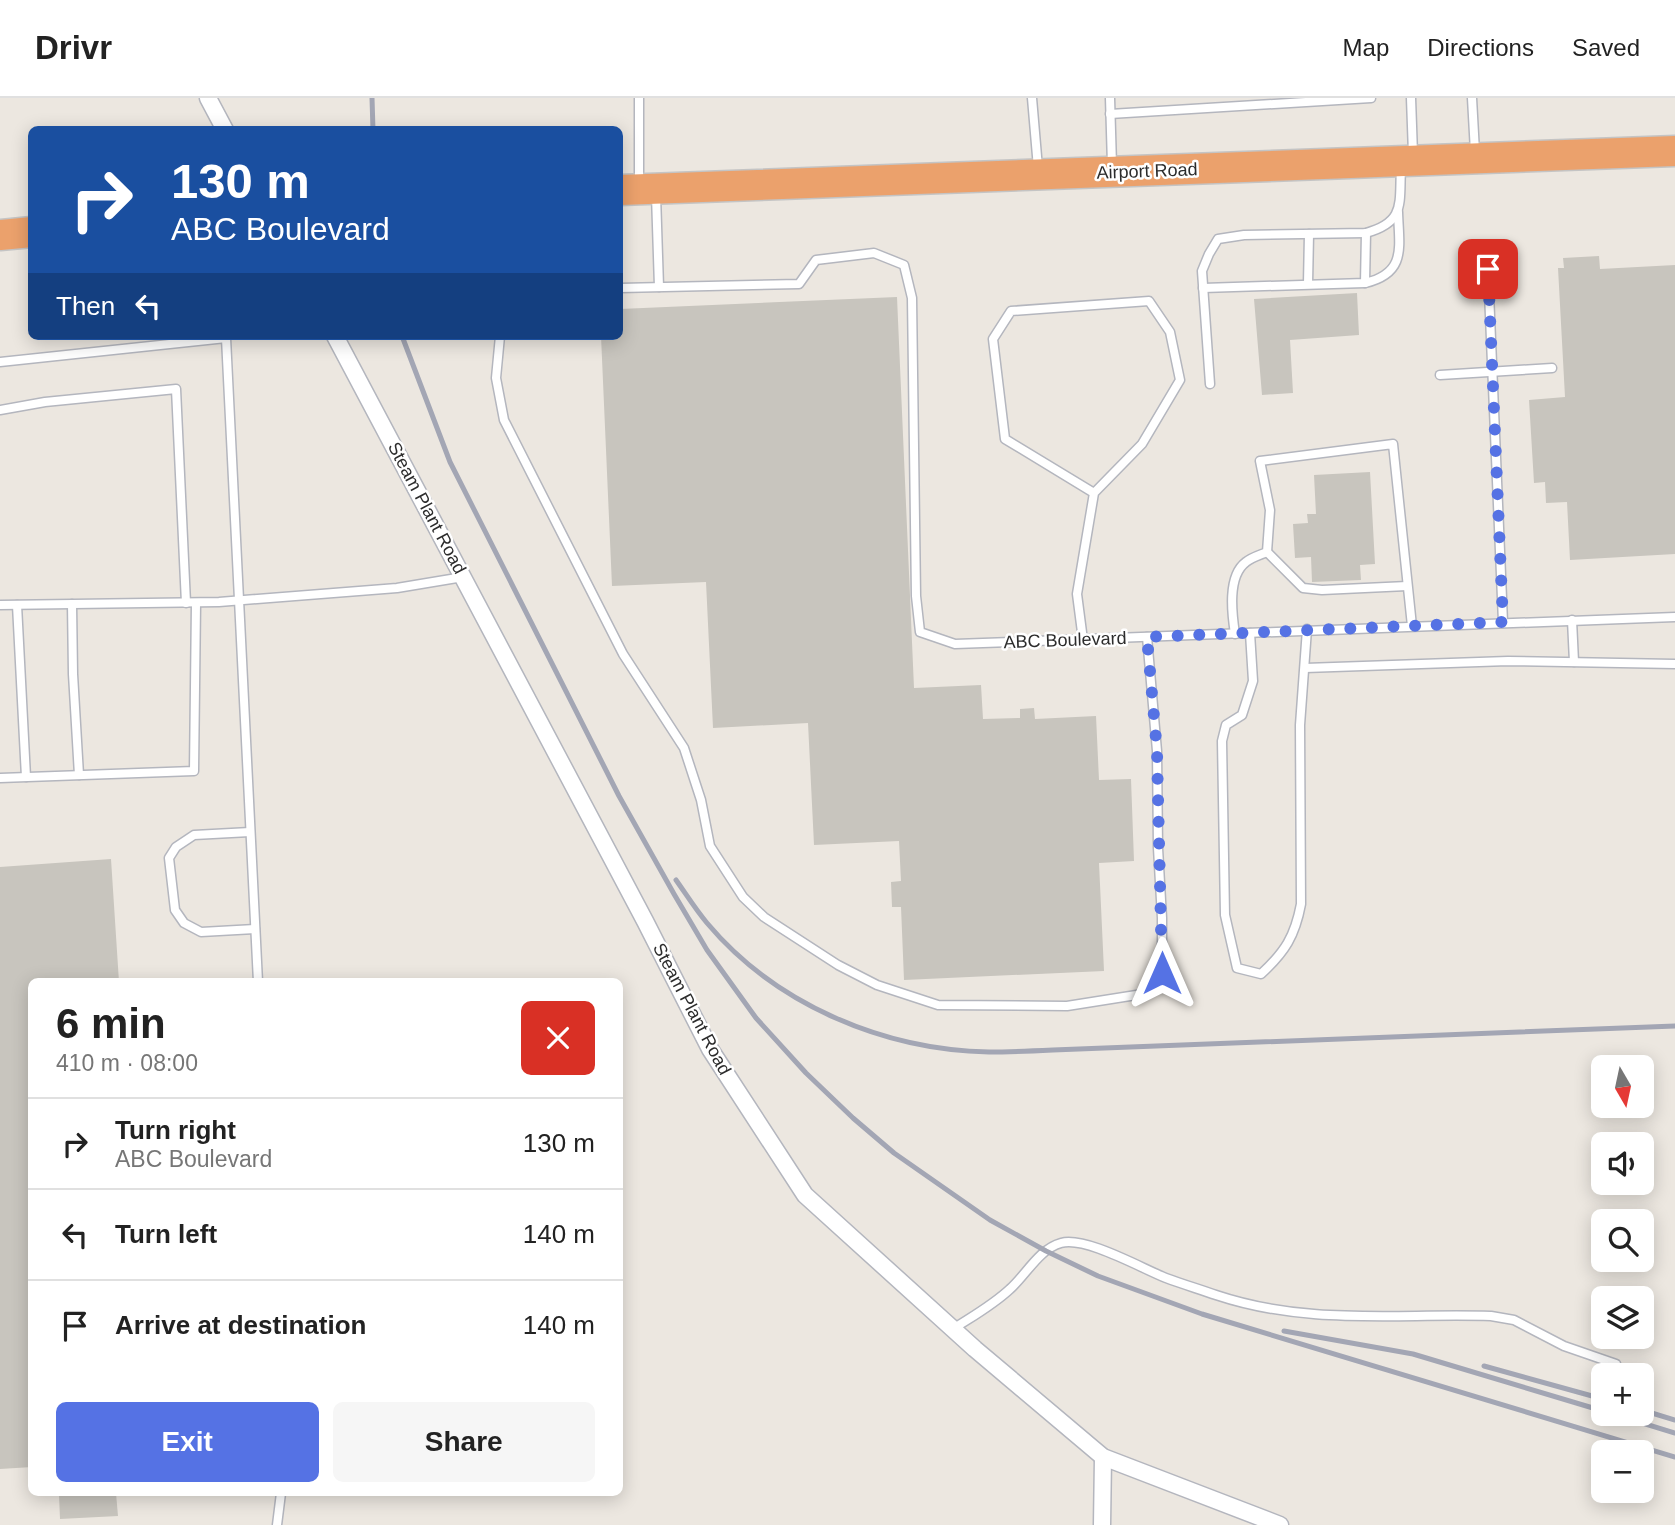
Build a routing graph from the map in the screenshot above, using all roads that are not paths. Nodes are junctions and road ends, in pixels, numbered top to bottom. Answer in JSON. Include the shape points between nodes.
{"nodes":[{"id":1,"x":208,"y":98,"type":"edge"},
{"id":2,"x":639,"y":98,"type":"edge"},
{"id":3,"x":1032,"y":98,"type":"edge"},
{"id":4,"x":1110,"y":98,"type":"edge"},
{"id":5,"x":1371,"y":98,"type":"edge"},
{"id":6,"x":1411,"y":98,"type":"edge"},
{"id":7,"x":1472,"y":98,"type":"edge"},
{"id":8,"x":1110,"y":114,"type":"junction"},
{"id":9,"x":223,"y":126,"type":"edge"},
{"id":10,"x":1675,"y":151,"type":"edge"},
{"id":11,"x":1475,"y":159,"type":"junction"},
{"id":12,"x":1407,"y":161,"type":"junction"},
{"id":13,"x":1112,"y":172,"type":"junction"},
{"id":14,"x":1038,"y":175,"type":"junction"},
{"id":15,"x":638,"y":189,"type":"edge"},
{"id":16,"x":1398,"y":212,"type":"junction"},
{"id":17,"x":28,"y":232,"type":"edge"},
{"id":18,"x":1366,"y":233,"type":"junction"},
{"id":19,"x":1309,"y":234,"type":"junction"},
{"id":20,"x":0,"y":235,"type":"edge"},
{"id":21,"x":1488,"y":269,"type":"dead end"},
{"id":22,"x":1365,"y":283,"type":"junction"},
{"id":23,"x":1308,"y":284,"type":"junction"},
{"id":24,"x":659,"y":287,"type":"junction"},
{"id":25,"x":623,"y":288,"type":"edge"},
{"id":26,"x":1203,"y":288,"type":"junction"},
{"id":27,"x":207,"y":340,"type":"edge"},
{"id":28,"x":226,"y":340,"type":"edge"},
{"id":29,"x":337,"y":340,"type":"edge"},
{"id":30,"x":500,"y":340,"type":"edge"},
{"id":31,"x":0,"y":362,"type":"edge"},
{"id":32,"x":1552,"y":368,"type":"dead end"},
{"id":33,"x":1492,"y":371,"type":"junction"},
{"id":34,"x":1440,"y":375,"type":"dead end"},
{"id":35,"x":1210,"y":384,"type":"dead end"},
{"id":36,"x":0,"y":410,"type":"edge"},
{"id":37,"x":1094,"y":492,"type":"junction"},
{"id":38,"x":1267,"y":552,"type":"junction"},
{"id":39,"x":463,"y":577,"type":"junction"},
{"id":40,"x":1407,"y":586,"type":"junction"},
{"id":41,"x":240,"y":601,"type":"junction"},
{"id":42,"x":186,"y":603,"type":"junction"},
{"id":43,"x":196,"y":603,"type":"junction"},
{"id":44,"x":72,"y":604,"type":"junction"},
{"id":45,"x":0,"y":605,"type":"edge"},
{"id":46,"x":17,"y":605,"type":"junction"},
{"id":47,"x":1675,"y":617,"type":"edge"},
{"id":48,"x":1572,"y":620,"type":"junction"},
{"id":49,"x":1503,"y":622,"type":"junction"},
{"id":50,"x":1412,"y":626,"type":"junction"},
{"id":51,"x":1307,"y":629,"type":"junction"},
{"id":52,"x":1250,"y":633,"type":"junction"},
{"id":53,"x":1235,"y":634,"type":"junction"},
{"id":54,"x":1147,"y":637,"type":"junction"},
{"id":55,"x":1083,"y":640,"type":"junction"},
{"id":56,"x":1574,"y":662,"type":"junction"},
{"id":57,"x":1675,"y":664,"type":"edge"},
{"id":58,"x":1305,"y":668,"type":"junction"},
{"id":59,"x":79,"y":775,"type":"junction"},
{"id":60,"x":26,"y":777,"type":"junction"},
{"id":61,"x":0,"y":778,"type":"edge"},
{"id":62,"x":250,"y":832,"type":"junction"},
{"id":63,"x":255,"y":929,"type":"junction"},
{"id":64,"x":258,"y":978,"type":"edge"},
{"id":65,"x":953,"y":1329,"type":"junction"},
{"id":66,"x":1613,"y":1363,"type":"edge"},
{"id":67,"x":1103,"y":1457,"type":"junction"},
{"id":68,"x":281,"y":1496,"type":"edge"},
{"id":69,"x":277,"y":1525,"type":"edge"},
{"id":70,"x":1102,"y":1525,"type":"edge"},
{"id":71,"x":1280,"y":1525,"type":"edge"}],
"edges":[{"from":1,"to":9,"type":"street"},
{"from":2,"to":15,"type":"lane"},
{"from":3,"to":14,"type":"lane"},
{"from":4,"to":8,"type":"lane"},
{"from":5,"to":8,"type":"lane"},
{"from":6,"to":12,"type":"lane"},
{"from":7,"to":11,"type":"lane"},
{"from":8,"to":13,"type":"lane"},
{"from":10,"to":11,"type":"highway","name":"Airport Road"},
{"from":11,"to":12,"type":"highway","name":"Airport Road"},
{"from":12,"to":13,"type":"highway","name":"Airport Road"},
{"from":12,"to":16,"type":"lane"},
{"from":13,"to":14,"type":"highway","name":"Airport Road"},
{"from":14,"to":15,"type":"highway","name":"Airport Road"},
{"from":15,"to":24,"type":"lane"},
{"from":16,"to":18,"type":"lane","via":[[1393,221]]},
{"from":16,"to":22,"type":"lane","via":[[1399,258],[1381,279]]},
{"from":17,"to":20,"type":"highway"},
{"from":18,"to":19,"type":"lane"},
{"from":18,"to":22,"type":"lane"},
{"from":19,"to":23,"type":"lane"},
{"from":19,"to":26,"type":"lane","via":[[1218,239],[1202,271]]},
{"from":21,"to":33,"type":"lane"},
{"from":22,"to":23,"type":"lane"},
{"from":23,"to":26,"type":"lane"},
{"from":24,"to":25,"type":"lane"},
{"from":24,"to":55,"type":"lane","name":"ABC Boulevard","via":[[799,284],[816,260],[874,253],[904,265],[912,298],[920,632],[955,644]]},
{"from":26,"to":35,"type":"lane"},
{"from":27,"to":31,"type":"lane"},
{"from":28,"to":41,"type":"lane"},
{"from":29,"to":39,"type":"street","name":"Steam Plant Road"},
{"from":30,"to":54,"type":"lane","via":[[496,378],[504,420],[623,654],[684,748],[710,846],[743,897],[764,917],[877,985],[938,1005],[999,1007],[1067,1006],[1149,993],[1162,973],[1162,918],[1157,751]]},
{"from":32,"to":33,"type":"lane"},
{"from":33,"to":34,"type":"lane"},
{"from":33,"to":49,"type":"lane"},
{"from":36,"to":42,"type":"lane","via":[[176,389]]},
{"from":37,"to":37,"type":"lane","via":[[1142,444],[1180,380],[1170,332],[1149,301],[1011,312],[993,340],[1005,439]]},
{"from":37,"to":55,"type":"lane","via":[[1077,594]]},
{"from":38,"to":40,"type":"lane","via":[[1303,588]]},
{"from":38,"to":40,"type":"lane","via":[[1270,510],[1260,461],[1393,444]]},
{"from":38,"to":53,"type":"lane","via":[[1240,568],[1231,595]]},
{"from":39,"to":41,"type":"lane","via":[[397,588]]},
{"from":39,"to":65,"type":"street","name":"Steam Plant Road","via":[[710,1049],[805,1195]]},
{"from":40,"to":50,"type":"lane"},
{"from":41,"to":43,"type":"lane"},
{"from":41,"to":62,"type":"lane"},
{"from":42,"to":43,"type":"lane"},
{"from":42,"to":44,"type":"lane"},
{"from":43,"to":59,"type":"lane","via":[[194,771]]},
{"from":44,"to":46,"type":"lane"},
{"from":44,"to":59,"type":"lane"},
{"from":45,"to":46,"type":"lane"},
{"from":46,"to":60,"type":"lane"},
{"from":47,"to":48,"type":"lane","name":"ABC Boulevard"},
{"from":48,"to":49,"type":"lane","name":"ABC Boulevard"},
{"from":48,"to":56,"type":"lane"},
{"from":49,"to":50,"type":"lane","name":"ABC Boulevard"},
{"from":50,"to":51,"type":"lane","name":"ABC Boulevard"},
{"from":51,"to":52,"type":"lane","name":"ABC Boulevard"},
{"from":51,"to":58,"type":"lane"},
{"from":52,"to":53,"type":"lane","name":"ABC Boulevard"},
{"from":52,"to":58,"type":"lane","via":[[1253,681],[1242,715],[1226,725],[1222,741],[1225,915],[1237,968],[1261,974],[1278,959],[1296,931],[1301,904],[1300,725]]},
{"from":53,"to":54,"type":"lane","name":"ABC Boulevard"},
{"from":54,"to":55,"type":"lane","name":"ABC Boulevard"},
{"from":56,"to":57,"type":"lane"},
{"from":56,"to":58,"type":"lane"},
{"from":59,"to":60,"type":"lane"},
{"from":60,"to":61,"type":"lane"},
{"from":62,"to":63,"type":"lane"},
{"from":62,"to":63,"type":"lane","via":[[194,835],[169,858],[174,911],[184,923],[201,932]]},
{"from":63,"to":64,"type":"lane"},
{"from":65,"to":66,"type":"lane","via":[[1009,1291],[1046,1251],[1073,1241],[1165,1278],[1269,1309],[1327,1316],[1491,1316],[1514,1320],[1564,1346]]},
{"from":65,"to":67,"type":"street","name":"Steam Plant Road"},
{"from":67,"to":70,"type":"street"},
{"from":67,"to":71,"type":"street","name":"Steam Plant Road"},
{"from":68,"to":69,"type":"lane"}]}
